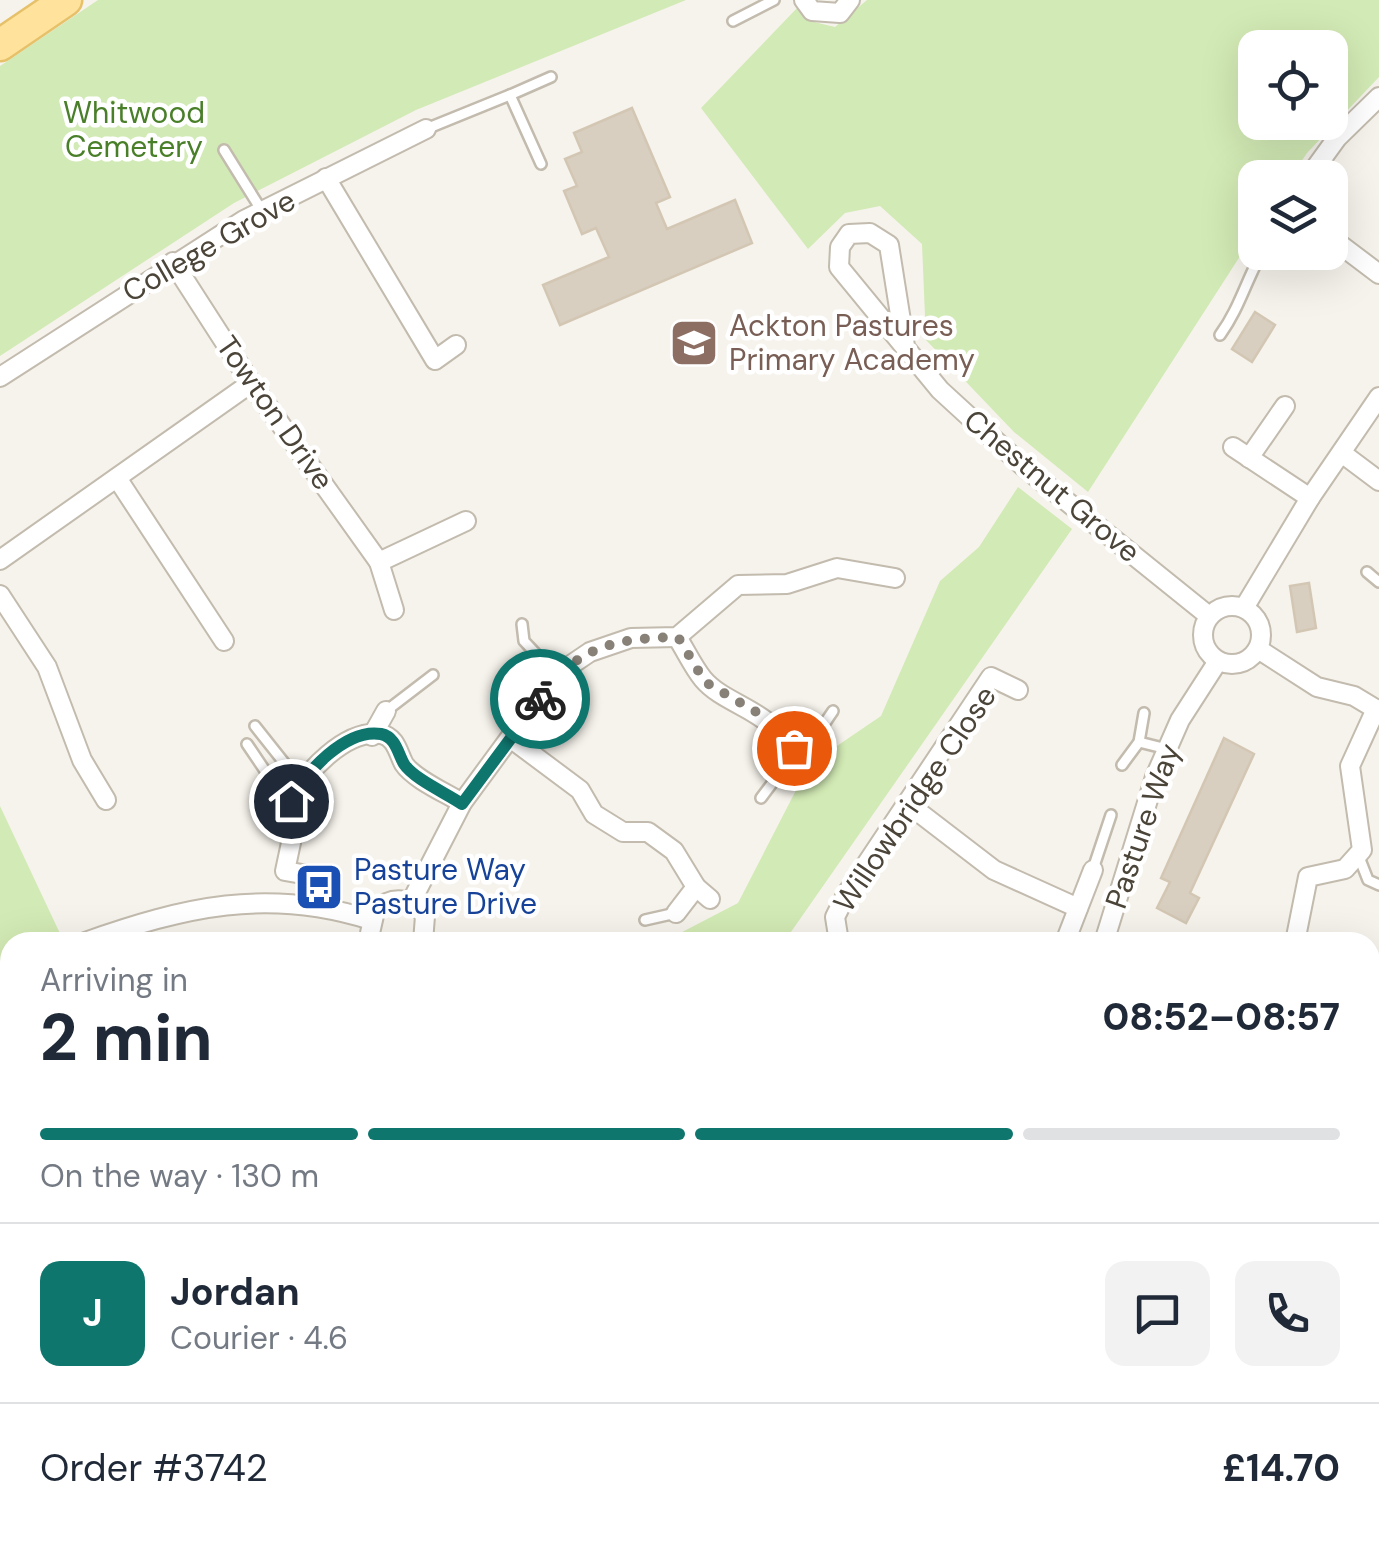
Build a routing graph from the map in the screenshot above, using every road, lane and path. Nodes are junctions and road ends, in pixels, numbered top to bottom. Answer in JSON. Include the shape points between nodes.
{"nodes":[{"id":1,"x":66,"y":0,"type":"edge"},
{"id":2,"x":774,"y":0,"type":"edge"},
{"id":3,"x":804,"y":0,"type":"edge"},
{"id":4,"x":850,"y":0,"type":"edge"},
{"id":5,"x":734,"y":22,"type":"dead end"},
{"id":6,"x":0,"y":45,"type":"edge"},
{"id":7,"x":551,"y":77,"type":"dead end"},
{"id":8,"x":510,"y":94,"type":"junction"},
{"id":9,"x":1379,"y":96,"type":"edge"},
{"id":10,"x":426,"y":129,"type":"joint"},
{"id":11,"x":224,"y":150,"type":"dead end"},
{"id":12,"x":1321,"y":160,"type":"edge"},
{"id":13,"x":541,"y":164,"type":"dead end"},
{"id":14,"x":326,"y":178,"type":"junction"},
{"id":15,"x":262,"y":211,"type":"junction"},
{"id":16,"x":1348,"y":251,"type":"edge"},
{"id":17,"x":173,"y":262,"type":"junction"},
{"id":18,"x":1252,"y":270,"type":"edge"},
{"id":19,"x":1379,"y":274,"type":"edge"},
{"id":20,"x":1220,"y":335,"type":"dead end"},
{"id":21,"x":456,"y":344,"type":"dead end"},
{"id":22,"x":905,"y":346,"type":"junction"},
{"id":23,"x":0,"y":377,"type":"edge"},
{"id":24,"x":251,"y":383,"type":"junction"},
{"id":25,"x":1379,"y":396,"type":"edge"},
{"id":26,"x":1285,"y":406,"type":"dead end"},
{"id":27,"x":1344,"y":454,"type":"junction"},
{"id":28,"x":117,"y":478,"type":"junction"},
{"id":29,"x":1379,"y":481,"type":"edge"},
{"id":30,"x":1310,"y":498,"type":"junction"},
{"id":31,"x":471,"y":521,"type":"dead end"},
{"id":32,"x":0,"y":560,"type":"edge"},
{"id":33,"x":379,"y":562,"type":"junction"},
{"id":34,"x":1367,"y":572,"type":"dead end"},
{"id":35,"x":894,"y":578,"type":"dead end"},
{"id":36,"x":1378,"y":580,"type":"edge"},
{"id":37,"x":0,"y":595,"type":"edge"},
{"id":38,"x":1244,"y":608,"type":"junction"},
{"id":39,"x":394,"y":610,"type":"dead end"},
{"id":40,"x":1209,"y":616,"type":"junction"},
{"id":41,"x":522,"y":624,"type":"dead end"},
{"id":42,"x":678,"y":637,"type":"junction"},
{"id":43,"x":225,"y":643,"type":"dead end"},
{"id":44,"x":1258,"y":650,"type":"junction"},
{"id":45,"x":1218,"y":661,"type":"junction"},
{"id":46,"x":433,"y":675,"type":"dead end"},
{"id":47,"x":556,"y":675,"type":"junction"},
{"id":48,"x":1018,"y":690,"type":"dead end"},
{"id":49,"x":1378,"y":710,"type":"edge"},
{"id":50,"x":386,"y":711,"type":"joint"},
{"id":51,"x":833,"y":711,"type":"dead end"},
{"id":52,"x":1144,"y":713,"type":"dead end"},
{"id":53,"x":254,"y":726,"type":"dead end"},
{"id":54,"x":372,"y":736,"type":"junction"},
{"id":55,"x":513,"y":740,"type":"junction"},
{"id":56,"x":812,"y":742,"type":"joint"},
{"id":57,"x":1140,"y":742,"type":"junction"},
{"id":58,"x":784,"y":743,"type":"junction"},
{"id":59,"x":247,"y":744,"type":"dead end"},
{"id":60,"x":1168,"y":749,"type":"junction"},
{"id":61,"x":1122,"y":765,"type":"dead end"},
{"id":62,"x":779,"y":774,"type":"joint"},
{"id":63,"x":272,"y":781,"type":"joint"},
{"id":64,"x":298,"y":790,"type":"junction"},
{"id":65,"x":761,"y":798,"type":"dead end"},
{"id":66,"x":108,"y":802,"type":"dead end"},
{"id":67,"x":462,"y":804,"type":"junction"},
{"id":68,"x":908,"y":804,"type":"junction"},
{"id":69,"x":1111,"y":815,"type":"dead end"},
{"id":70,"x":1359,"y":857,"type":"junction"},
{"id":71,"x":1092,"y":870,"type":"joint"},
{"id":72,"x":319,"y":877,"type":"dead end"},
{"id":73,"x":1379,"y":885,"type":"edge"},
{"id":74,"x":411,"y":902,"type":"junction"},
{"id":75,"x":1078,"y":908,"type":"junction"},
{"id":76,"x":676,"y":912,"type":"joint"},
{"id":77,"x":371,"y":920,"type":"junction"},
{"id":78,"x":645,"y":920,"type":"dead end"},
{"id":79,"x":114,"y":932,"type":"edge"},
{"id":80,"x":373,"y":932,"type":"edge"},
{"id":81,"x":427,"y":932,"type":"edge"},
{"id":82,"x":837,"y":932,"type":"edge"},
{"id":83,"x":1069,"y":932,"type":"edge"},
{"id":84,"x":1107,"y":932,"type":"edge"},
{"id":85,"x":1297,"y":932,"type":"edge"}],
"edges":[{"from":1,"to":6,"type":"main road"},
{"from":2,"to":5,"type":"lane"},
{"from":3,"to":4,"type":"street","via":[[812,11],[829,15]]},
{"from":7,"to":8,"type":"lane"},
{"from":8,"to":10,"type":"lane"},
{"from":8,"to":13,"type":"lane"},
{"from":9,"to":12,"type":"street"},
{"from":10,"to":14,"type":"street","name":"College Grove"},
{"from":11,"to":15,"type":"lane"},
{"from":14,"to":15,"type":"street","name":"College Grove"},
{"from":14,"to":21,"type":"street","via":[[435,360]]},
{"from":15,"to":17,"type":"street","name":"College Grove"},
{"from":16,"to":19,"type":"street"},
{"from":17,"to":23,"type":"street","name":"College Grove"},
{"from":17,"to":24,"type":"street","name":"Towton Drive"},
{"from":18,"to":20,"type":"lane","via":[[1239,309]]},
{"from":22,"to":22,"type":"street","name":"Chestnut Grove","via":[[839,267],[840,246],[849,234],[870,233],[889,245]]},
{"from":22,"to":40,"type":"street","name":"Chestnut Grove","via":[[940,390],[1024,467]]},
{"from":24,"to":28,"type":"street"},
{"from":24,"to":33,"type":"street","name":"Towton Drive"},
{"from":25,"to":27,"type":"street"},
{"from":26,"to":30,"type":"street","via":[[1241,453]]},
{"from":27,"to":29,"type":"street"},
{"from":27,"to":30,"type":"street"},
{"from":28,"to":32,"type":"street"},
{"from":28,"to":43,"type":"street"},
{"from":30,"to":38,"type":"street"},
{"from":31,"to":33,"type":"street"},
{"from":33,"to":39,"type":"street","name":"Towton Drive"},
{"from":34,"to":36,"type":"lane"},
{"from":35,"to":42,"type":"street","via":[[838,568],[788,584],[738,586]]},
{"from":37,"to":66,"type":"street","via":[[47,667],[82,760]]},
{"from":38,"to":40,"type":"street","via":[[1226,605]]},
{"from":38,"to":44,"type":"street","via":[[1261,630]]},
{"from":40,"to":45,"type":"street","via":[[1203,642]]},
{"from":41,"to":47,"type":"lane","via":[[519,642]]},
{"from":42,"to":47,"type":"street","via":[[631,638],[590,652]]},
{"from":42,"to":58,"type":"street","via":[[705,682],[758,713]]},
{"from":44,"to":45,"type":"street","via":[[1236,664]]},
{"from":44,"to":49,"type":"street","via":[[1318,687]]},
{"from":45,"to":60,"type":"street","name":"Pasture Way"},
{"from":46,"to":50,"type":"lane"},
{"from":47,"to":55,"type":"street"},
{"from":48,"to":68,"type":"street","name":"Willowbridge Close","via":[[990,677]]},
{"from":49,"to":70,"type":"street","via":[[1350,766]]},
{"from":50,"to":54,"type":"street"},
{"from":51,"to":56,"type":"lane"},
{"from":52,"to":57,"type":"lane"},
{"from":53,"to":64,"type":"lane"},
{"from":54,"to":64,"type":"street","via":[[337,748]]},
{"from":54,"to":67,"type":"street","via":[[392,740],[405,766]]},
{"from":55,"to":67,"type":"street"},
{"from":55,"to":76,"type":"street","via":[[580,790],[594,814],[623,832],[648,832],[674,851],[703,893]]},
{"from":56,"to":58,"type":"street","via":[[794,748]]},
{"from":57,"to":60,"type":"lane"},
{"from":57,"to":61,"type":"lane"},
{"from":58,"to":62,"type":"street","via":[[788,758]]},
{"from":59,"to":63,"type":"lane"},
{"from":60,"to":84,"type":"street","name":"Pasture Way"},
{"from":62,"to":65,"type":"lane"},
{"from":63,"to":64,"type":"street"},
{"from":64,"to":72,"type":"street","via":[[284,871]]},
{"from":67,"to":74,"type":"street"},
{"from":68,"to":75,"type":"street","via":[[994,870]]},
{"from":68,"to":82,"type":"street","name":"Willowbridge Close","via":[[834,917]]},
{"from":69,"to":71,"type":"lane"},
{"from":70,"to":73,"type":"lane","via":[[1368,880]]},
{"from":70,"to":85,"type":"street","via":[[1345,869],[1308,877]]},
{"from":71,"to":75,"type":"street"},
{"from":74,"to":77,"type":"street","via":[[388,901]]},
{"from":74,"to":81,"type":"street","via":[[425,916]]},
{"from":75,"to":83,"type":"street"},
{"from":76,"to":78,"type":"lane"},
{"from":77,"to":79,"type":"street","via":[[340,910],[227,904],[168,913]]},
{"from":77,"to":80,"type":"street"}]}
